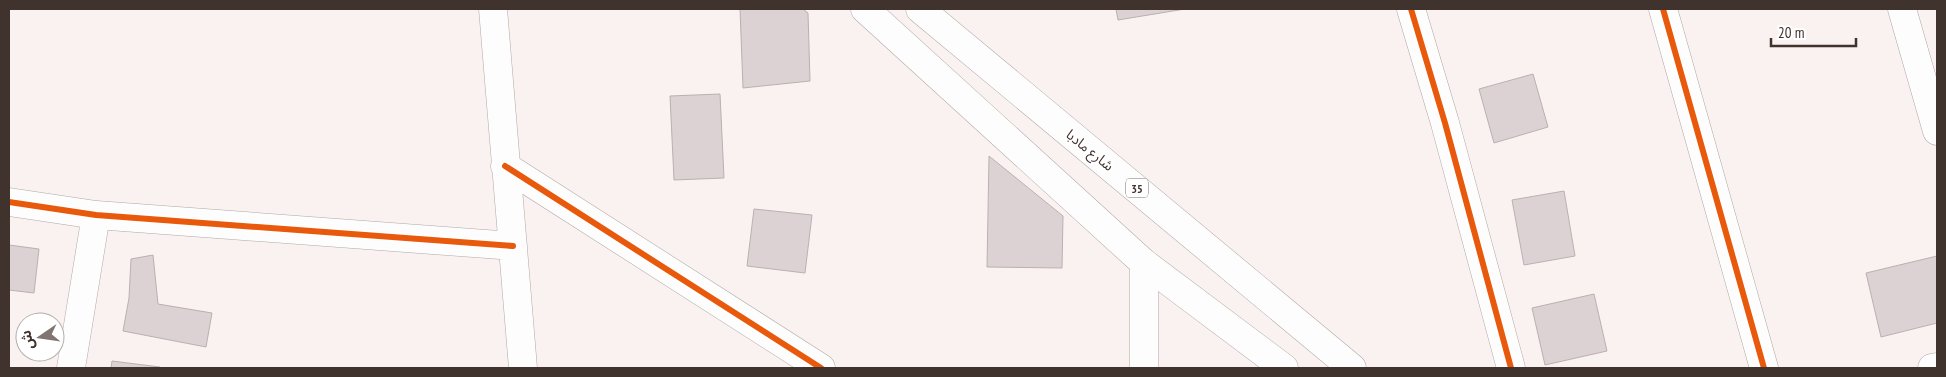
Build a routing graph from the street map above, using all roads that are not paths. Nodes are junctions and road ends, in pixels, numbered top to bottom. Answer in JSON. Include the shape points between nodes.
{"nodes":[{"id":1,"x":493,"y":9,"type":"edge"},
{"id":2,"x":866,"y":9,"type":"edge"},
{"id":3,"x":920,"y":9,"type":"edge"},
{"id":4,"x":1411,"y":9,"type":"edge"},
{"id":5,"x":1663,"y":9,"type":"edge"},
{"id":6,"x":1902,"y":9,"type":"edge"},
{"id":7,"x":1937,"y":131,"type":"edge"},
{"id":8,"x":505,"y":166,"type":"junction"},
{"id":9,"x":9,"y":202,"type":"edge"},
{"id":10,"x":96,"y":215,"type":"junction"},
{"id":11,"x":513,"y":246,"type":"junction"},
{"id":12,"x":1144,"y":263,"type":"junction"},
{"id":13,"x":1937,"y":367,"type":"edge"},
{"id":14,"x":71,"y":368,"type":"edge"},
{"id":15,"x":523,"y":368,"type":"edge"},
{"id":16,"x":821,"y":368,"type":"edge"},
{"id":17,"x":1144,"y":368,"type":"edge"},
{"id":18,"x":1284,"y":368,"type":"edge"},
{"id":19,"x":1352,"y":368,"type":"edge"},
{"id":20,"x":1511,"y":368,"type":"edge"},
{"id":21,"x":1764,"y":368,"type":"edge"},
{"id":22,"x":1932,"y":368,"type":"edge"}],
"edges":[{"from":1,"to":8,"type":"street"},
{"from":2,"to":12,"type":"street"},
{"from":3,"to":19,"type":"street","name":"شارع مادبا","number":"35"},
{"from":4,"to":20,"type":"street"},
{"from":5,"to":21,"type":"street"},
{"from":6,"to":7,"type":"street"},
{"from":8,"to":11,"type":"street"},
{"from":8,"to":16,"type":"street"},
{"from":9,"to":10,"type":"street"},
{"from":10,"to":11,"type":"street"},
{"from":10,"to":14,"type":"street"},
{"from":11,"to":15,"type":"street"},
{"from":12,"to":17,"type":"street"},
{"from":12,"to":18,"type":"street"},
{"from":13,"to":22,"type":"street"}]}
